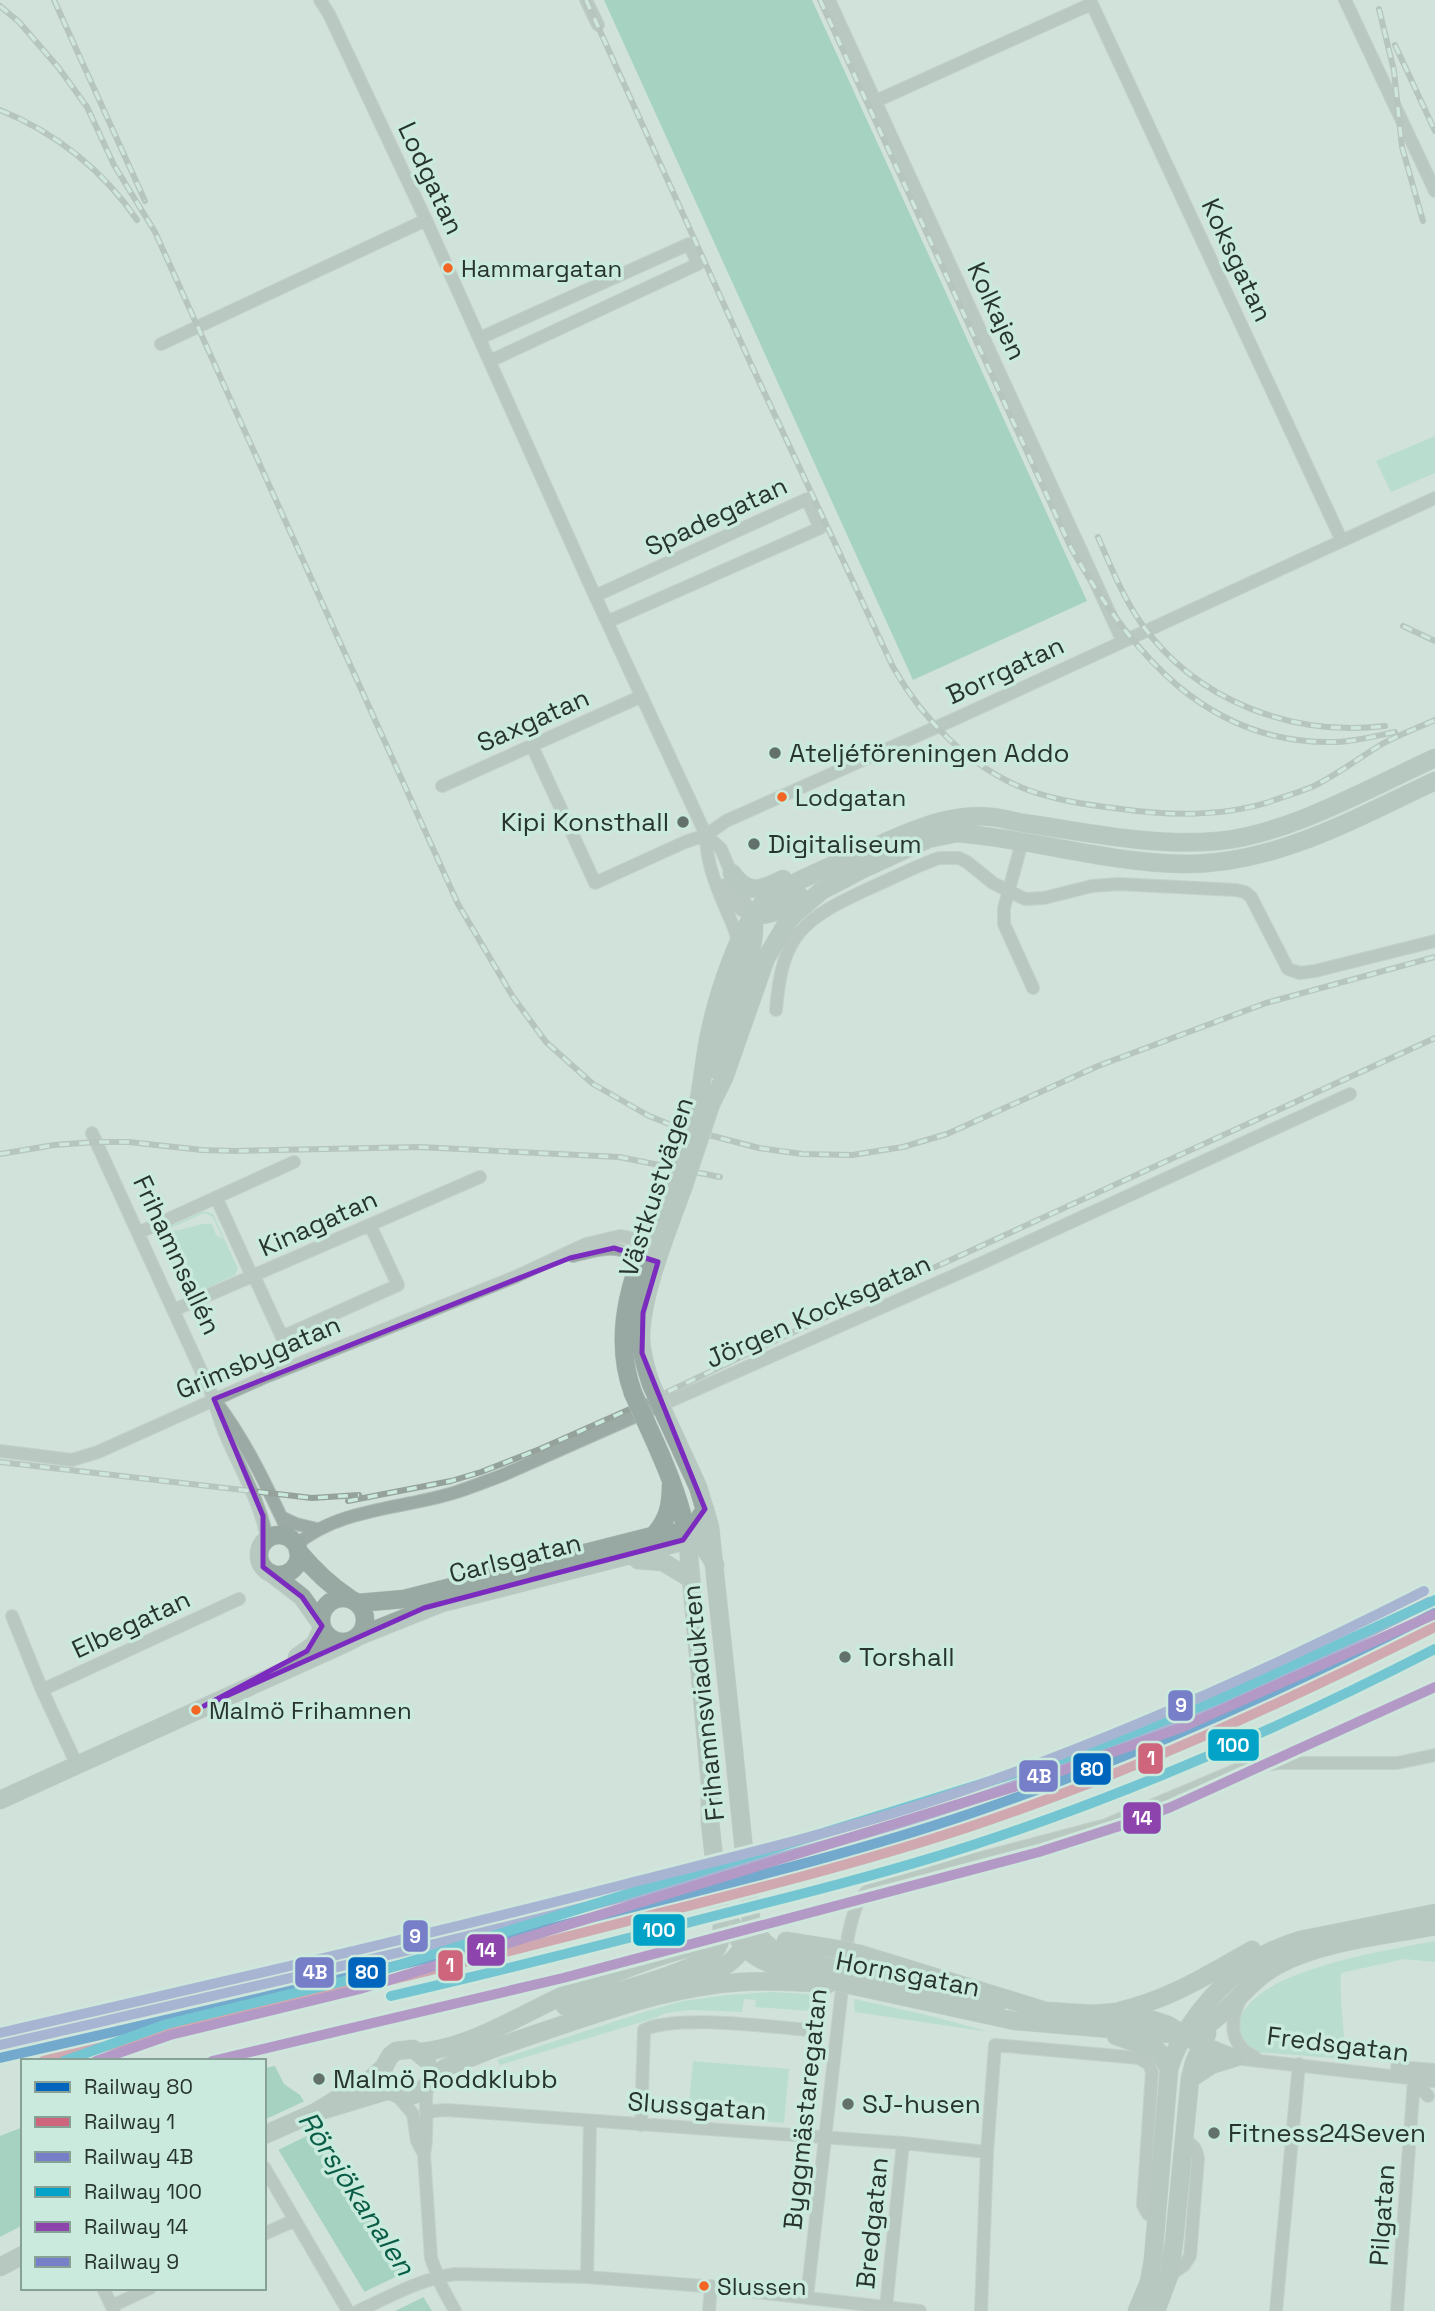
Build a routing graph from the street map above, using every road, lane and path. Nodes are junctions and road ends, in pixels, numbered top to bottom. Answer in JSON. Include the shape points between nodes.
{"nodes":[{"id":1,"x":320,"y":0,"type":"edge"},
{"id":2,"x":586,"y":0,"type":"edge"},
{"id":3,"x":830,"y":0,"type":"edge"},
{"id":4,"x":1345,"y":0,"type":"edge"},
{"id":5,"x":1091,"y":2,"type":"edge"},
{"id":6,"x":598,"y":25,"type":"dead end"},
{"id":7,"x":876,"y":101,"type":"junction"},
{"id":8,"x":1435,"y":191,"type":"edge"},
{"id":9,"x":426,"y":219,"type":"junction"},
{"id":10,"x":480,"y":338,"type":"junction"},
{"id":11,"x":161,"y":344,"type":"dead end"},
{"id":12,"x":490,"y":361,"type":"junction"},
{"id":13,"x":1435,"y":498,"type":"edge"},
{"id":14,"x":1342,"y":541,"type":"junction"},
{"id":15,"x":595,"y":596,"type":"junction"},
{"id":16,"x":607,"y":622,"type":"junction"},
{"id":17,"x":1122,"y":640,"type":"junction"},
{"id":18,"x":642,"y":696,"type":"junction"},
{"id":19,"x":532,"y":746,"type":"junction"},
{"id":20,"x":1435,"y":758,"type":"edge"},
{"id":21,"x":1435,"y":782,"type":"edge"},
{"id":22,"x":442,"y":786,"type":"dead end"},
{"id":23,"x":966,"y":817,"type":"junction"},
{"id":24,"x":1006,"y":820,"type":"junction"},
{"id":25,"x":706,"y":835,"type":"junction"},
{"id":26,"x":1124,"y":838,"type":"junction"},
{"id":27,"x":1022,"y":842,"type":"junction"},
{"id":28,"x":706,"y":855,"type":"junction"},
{"id":29,"x":865,"y":868,"type":"junction"},
{"id":30,"x":732,"y":873,"type":"junction"},
{"id":31,"x":1009,"y":892,"type":"junction"},
{"id":32,"x":753,"y":915,"type":"junction"},
{"id":33,"x":1435,"y":941,"type":"edge"},
{"id":34,"x":738,"y":945,"type":"junction"},
{"id":35,"x":1033,"y":988,"type":"dead end"},
{"id":36,"x":776,"y":1010,"type":"dead end"},
{"id":37,"x":1350,"y":1094,"type":"dead end"},
{"id":38,"x":708,"y":1099,"type":"junction"},
{"id":39,"x":92,"y":1133,"type":"dead end"},
{"id":40,"x":294,"y":1162,"type":"dead end"},
{"id":41,"x":480,"y":1177,"type":"dead end"},
{"id":42,"x":216,"y":1197,"type":"junction"},
{"id":43,"x":370,"y":1225,"type":"junction"},
{"id":44,"x":138,"y":1233,"type":"junction"},
{"id":45,"x":652,"y":1251,"type":"junction"},
{"id":46,"x":253,"y":1276,"type":"junction"},
{"id":47,"x":174,"y":1310,"type":"junction"},
{"id":48,"x":214,"y":1399,"type":"junction"},
{"id":49,"x":0,"y":1451,"type":"edge"},
{"id":50,"x":671,"y":1478,"type":"junction"},
{"id":51,"x":705,"y":1509,"type":"junction"},
{"id":52,"x":281,"y":1517,"type":"junction"},
{"id":53,"x":317,"y":1530,"type":"junction"},
{"id":54,"x":654,"y":1535,"type":"junction"},
{"id":55,"x":687,"y":1535,"type":"junction"},
{"id":56,"x":267,"y":1539,"type":"junction"},
{"id":57,"x":296,"y":1546,"type":"junction"},
{"id":58,"x":613,"y":1560,"type":"junction"},
{"id":59,"x":715,"y":1565,"type":"junction"},
{"id":60,"x":271,"y":1573,"type":"junction"},
{"id":61,"x":689,"y":1576,"type":"junction"},
{"id":62,"x":239,"y":1600,"type":"dead end"},
{"id":63,"x":353,"y":1600,"type":"junction"},
{"id":64,"x":12,"y":1616,"type":"dead end"},
{"id":65,"x":321,"y":1626,"type":"junction"},
{"id":66,"x":352,"y":1639,"type":"junction"},
{"id":67,"x":42,"y":1690,"type":"junction"},
{"id":68,"x":204,"y":1706,"type":"junction"},
{"id":69,"x":1435,"y":1755,"type":"edge"},
{"id":70,"x":77,"y":1765,"type":"junction"},
{"id":71,"x":0,"y":1800,"type":"edge"},
{"id":72,"x":1435,"y":1913,"type":"edge"},
{"id":73,"x":751,"y":1920,"type":"junction"},
{"id":74,"x":1378,"y":1925,"type":"junction"},
{"id":75,"x":727,"y":1926,"type":"junction"},
{"id":76,"x":1435,"y":1926,"type":"edge"},
{"id":77,"x":786,"y":1941,"type":"dead end"},
{"id":78,"x":707,"y":1943,"type":"dead end"},
{"id":79,"x":744,"y":1948,"type":"junction"},
{"id":80,"x":828,"y":1977,"type":"junction"},
{"id":81,"x":856,"y":1982,"type":"junction"},
{"id":82,"x":1245,"y":1989,"type":"junction"},
{"id":83,"x":645,"y":1997,"type":"junction"},
{"id":84,"x":1046,"y":2011,"type":"junction"},
{"id":85,"x":1116,"y":2012,"type":"junction"},
{"id":86,"x":501,"y":2026,"type":"junction"},
{"id":87,"x":1096,"y":2029,"type":"junction"},
{"id":88,"x":809,"y":2030,"type":"dead end"},
{"id":89,"x":1193,"y":2036,"type":"junction"},
{"id":90,"x":420,"y":2052,"type":"junction"},
{"id":91,"x":1234,"y":2058,"type":"junction"},
{"id":92,"x":1262,"y":2060,"type":"junction"},
{"id":93,"x":1299,"y":2064,"type":"junction"},
{"id":94,"x":384,"y":2067,"type":"junction"},
{"id":95,"x":1397,"y":2067,"type":"dead end"},
{"id":96,"x":1169,"y":2069,"type":"junction"},
{"id":97,"x":1435,"y":2070,"type":"edge"},
{"id":98,"x":1190,"y":2079,"type":"junction"},
{"id":99,"x":1414,"y":2080,"type":"junction"},
{"id":100,"x":1435,"y":2081,"type":"edge"},
{"id":101,"x":1396,"y":2083,"type":"dead end"},
{"id":102,"x":428,"y":2084,"type":"junction"},
{"id":103,"x":393,"y":2092,"type":"junction"},
{"id":104,"x":1428,"y":2096,"type":"dead end"},
{"id":105,"x":314,"y":2113,"type":"junction"},
{"id":106,"x":426,"y":2115,"type":"junction"},
{"id":107,"x":590,"y":2122,"type":"junction"},
{"id":108,"x":641,"y":2125,"type":"junction"},
{"id":109,"x":266,"y":2134,"type":"edge"},
{"id":110,"x":825,"y":2138,"type":"junction"},
{"id":111,"x":1183,"y":2140,"type":"junction"},
{"id":112,"x":903,"y":2143,"type":"junction"},
{"id":113,"x":987,"y":2152,"type":"junction"},
{"id":114,"x":424,"y":2154,"type":"junction"},
{"id":115,"x":266,"y":2170,"type":"edge"},
{"id":116,"x":1177,"y":2208,"type":"junction"},
{"id":117,"x":295,"y":2220,"type":"junction"},
{"id":118,"x":1157,"y":2220,"type":"junction"},
{"id":119,"x":266,"y":2233,"type":"edge"},
{"id":120,"x":21,"y":2256,"type":"edge"},
{"id":121,"x":0,"y":2267,"type":"edge"},
{"id":122,"x":438,"y":2276,"type":"junction"},
{"id":123,"x":1169,"y":2276,"type":"junction"},
{"id":124,"x":587,"y":2277,"type":"junction"},
{"id":125,"x":710,"y":2286,"type":"junction"},
{"id":126,"x":104,"y":2290,"type":"edge"},
{"id":127,"x":146,"y":2290,"type":"edge"},
{"id":128,"x":807,"y":2297,"type":"junction"},
{"id":129,"x":886,"y":2307,"type":"junction"},
{"id":130,"x":868,"y":2308,"type":"edge"},
{"id":131,"x":113,"y":2309,"type":"edge"},
{"id":132,"x":364,"y":2309,"type":"edge"},
{"id":133,"x":348,"y":2311,"type":"edge"},
{"id":134,"x":455,"y":2311,"type":"edge"},
{"id":135,"x":709,"y":2311,"type":"edge"},
{"id":136,"x":920,"y":2311,"type":"edge"},
{"id":137,"x":981,"y":2311,"type":"edge"},
{"id":138,"x":1137,"y":2311,"type":"edge"},
{"id":139,"x":1156,"y":2311,"type":"edge"},
{"id":140,"x":1276,"y":2311,"type":"edge"},
{"id":141,"x":1397,"y":2311,"type":"edge"}],
"edges":[{"from":1,"to":9,"type":"street","name":"Lodgatan"},
{"from":2,"to":6,"type":"street"},
{"from":3,"to":7,"type":"street","name":"Kolkajen"},
{"from":4,"to":8,"type":"street"},
{"from":5,"to":7,"type":"street"},
{"from":5,"to":14,"type":"street","name":"Koksgatan"},
{"from":7,"to":17,"type":"street","name":"Kolkajen"},
{"from":9,"to":10,"type":"street","name":"Lodgatan"},
{"from":9,"to":11,"type":"street"},
{"from":10,"to":12,"type":"street","name":"Lodgatan"},
{"from":10,"to":12,"type":"street","via":[[688,244],[698,264]]},
{"from":12,"to":15,"type":"street","name":"Lodgatan"},
{"from":13,"to":14,"type":"street","name":"Borrgatan"},
{"from":14,"to":17,"type":"street","name":"Borrgatan"},
{"from":15,"to":16,"type":"street","name":"Lodgatan"},
{"from":15,"to":16,"type":"street","name":"Spadegatan","via":[[807,499],[820,528]]},
{"from":16,"to":18,"type":"street","name":"Lodgatan"},
{"from":17,"to":25,"type":"street","name":"Borrgatan","via":[[726,821]]},
{"from":18,"to":19,"type":"street","name":"Saxgatan"},
{"from":18,"to":25,"type":"street","name":"Lodgatan"},
{"from":19,"to":22,"type":"street","name":"Saxgatan"},
{"from":19,"to":25,"type":"street","name":"Borrgatan","via":[[595,883]]},
{"from":20,"to":26,"type":"main road","name":"Västkustvägen","via":[[1261,833],[1197,842]]},
{"from":21,"to":27,"type":"main road","name":"Västkustvägen","via":[[1301,841],[1239,859],[1152,862]]},
{"from":23,"to":24,"type":"main road","name":"Västkustvägen"},
{"from":23,"to":30,"type":"main road","via":[[934,817],[896,828],[763,889],[743,886]]},
{"from":23,"to":32,"type":"main road","name":"Västkustvägen","via":[[922,827],[784,889]]},
{"from":24,"to":26,"type":"main road","name":"Västkustvägen"},
{"from":24,"to":27,"type":"street","via":[[1018,830]]},
{"from":25,"to":28,"type":"street","name":"Lodgatan"},
{"from":25,"to":30,"type":"street","name":"Lodgatan","via":[[721,849]]},
{"from":26,"to":27,"type":"street","via":[[1029,835]]},
{"from":27,"to":29,"type":"main road","name":"Västkustvägen","via":[[944,834]]},
{"from":27,"to":31,"type":"street"},
{"from":28,"to":32,"type":"street","via":[[733,903]]},
{"from":28,"to":34,"type":"street","name":"Lodgatan"},
{"from":29,"to":32,"type":"main road","name":"Västkustvägen","via":[[810,890],[772,914]]},
{"from":29,"to":38,"type":"main road","name":"Västkustvägen","via":[[815,895],[781,931],[766,958],[724,1078]]},
{"from":30,"to":32,"type":"street","name":"Lodgatan"},
{"from":31,"to":33,"type":"street","via":[[1026,899],[1044,898],[1118,884],[1245,892],[1288,969],[1300,973]]},
{"from":31,"to":35,"type":"street","via":[[1003,925]]},
{"from":31,"to":36,"type":"street","via":[[967,862],[939,858],[832,906],[815,916],[791,945],[779,979]]},
{"from":32,"to":34,"type":"main road","name":"Västkustvägen"},
{"from":32,"to":38,"type":"main road","via":[[753,943],[726,1023]]},
{"from":34,"to":38,"type":"main road","name":"Västkustvägen","via":[[710,1029]]},
{"from":37,"to":53,"type":"street","name":"Jörgen Kocksgatan","via":[[503,1475]]},
{"from":38,"to":45,"type":"main road","name":"Västkustvägen","bridge":true},
{"from":39,"to":44,"type":"street","name":"Frihamnsallén"},
{"from":40,"to":42,"type":"street"},
{"from":41,"to":43,"type":"street","name":"Kinagatan"},
{"from":42,"to":44,"type":"street"},
{"from":42,"to":46,"type":"street"},
{"from":43,"to":46,"type":"street","name":"Kinagatan"},
{"from":43,"to":46,"type":"street","via":[[398,1285],[282,1336]]},
{"from":44,"to":47,"type":"street","name":"Frihamnsallén"},
{"from":45,"to":48,"type":"street","name":"Grimsbygatan","via":[[620,1236],[599,1239]]},
{"from":45,"to":50,"type":"main road","name":"Västkustvägen","bridge":true,"via":[[625,1307],[625,1366]]},
{"from":45,"to":51,"type":"main road","name":"Västkustvägen","bridge":true,"via":[[641,1327],[642,1353]]},
{"from":46,"to":47,"type":"street","name":"Kinagatan"},
{"from":47,"to":48,"type":"street","name":"Frihamnsallén"},
{"from":48,"to":49,"type":"street","name":"Grimsbygatan","via":[[72,1460]]},
{"from":48,"to":52,"type":"street","name":"Frihamnsallén"},
{"from":48,"to":56,"type":"street","name":"Frihamnsallén","via":[[220,1424],[258,1504]]},
{"from":50,"to":54,"type":"main road","via":[[668,1515]]},
{"from":50,"to":55,"type":"main road","name":"Frihamnsviadukten"},
{"from":51,"to":55,"type":"main road","name":"Carlsgatan"},
{"from":51,"to":59,"type":"main road","name":"Västkustvägen"},
{"from":52,"to":53,"type":"street"},
{"from":52,"to":57,"type":"street","name":"Frihamnsallén"},
{"from":53,"to":57,"type":"street","name":"Jörgen Kocksgatan"},
{"from":54,"to":55,"type":"main road","name":"Carlsgatan"},
{"from":54,"to":63,"type":"main road","name":"Carlsgatan","via":[[404,1599]]},
{"from":55,"to":58,"type":"main road","name":"Carlsgatan","via":[[667,1547]]},
{"from":55,"to":59,"type":"main road","via":[[702,1543]]},
{"from":55,"to":61,"type":"main road","name":"Frihamnsviadukten"},
{"from":56,"to":57,"type":"main road","via":[[280,1535]]},
{"from":56,"to":60,"type":"main road","via":[[259,1557]]},
{"from":57,"to":60,"type":"main road","via":[[293,1569]]},
{"from":57,"to":63,"type":"main road","name":"Frihamnsallén","via":[[312,1569]]},
{"from":58,"to":61,"type":"main road","via":[[654,1560]]},
{"from":58,"to":66,"type":"main road","name":"Carlsgatan","via":[[442,1603]]},
{"from":59,"to":73,"type":"main road","name":"Frihamnsviadukten","bridge":true},
{"from":60,"to":65,"type":"main road","via":[[302,1597]]},
{"from":61,"to":75,"type":"main road","name":"Frihamnsviadukten","bridge":true,"via":[[710,1782],[721,1821]]},
{"from":62,"to":67,"type":"street","name":"Elbegatan"},
{"from":63,"to":65,"type":"main road","via":[[335,1599],[326,1605]]},
{"from":63,"to":66,"type":"main road","via":[[366,1619],[363,1631]]},
{"from":64,"to":67,"type":"street"},
{"from":65,"to":66,"type":"main road","via":[[332,1639]]},
{"from":65,"to":68,"type":"main road","name":"Carlsgatan","via":[[315,1644],[307,1651]]},
{"from":66,"to":68,"type":"main road","name":"Carlsgatan"},
{"from":67,"to":70,"type":"street"},
{"from":68,"to":70,"type":"main road","name":"Carlsgatan"},
{"from":69,"to":110,"type":"street","name":"Byggmästaregatan","via":[[1396,1763],[1278,1763],[1236,1770],[1106,1825],[865,1891],[848,1936]]},
{"from":70,"to":71,"type":"main road","name":"Carlsgatan"},
{"from":72,"to":74,"type":"main road"},
{"from":73,"to":79,"type":"main road","name":"Frihamnsviadukten"},
{"from":73,"to":80,"type":"main road","name":"Frihamnsviadukten","via":[[757,1935],[772,1950]]},
{"from":74,"to":85,"type":"main road","via":[[1316,1929],[1281,1937],[1180,1990]]},
{"from":74,"to":89,"type":"main road","via":[[1300,1940],[1261,1956],[1231,1978]]},
{"from":75,"to":79,"type":"main road","name":"Frihamnsviadukten"},
{"from":75,"to":86,"type":"main road","name":"Frihamnsviadukten","via":[[715,1952],[690,1968]]},
{"from":76,"to":82,"type":"main road","via":[[1299,1956],[1267,1971]]},
{"from":77,"to":84,"type":"main road","name":"Hornsgatan","bridge":true,"via":[[860,1954]]},
{"from":78,"to":86,"type":"main road","via":[[644,1961]]},
{"from":79,"to":80,"type":"main road","name":"Frihamnsviadukten","via":[[766,1963]]},
{"from":79,"to":83,"type":"main road","via":[[720,1969]]},
{"from":80,"to":81,"type":"main road","name":"Frihamnsviadukten","bridge":true},
{"from":80,"to":83,"type":"main road","name":"Hornsgatan","via":[[745,1982]]},
{"from":81,"to":84,"type":"main road","name":"Frihamnsviadukten"},
{"from":81,"to":87,"type":"main road","name":"Hornsgatan","via":[[1015,2021]]},
{"from":82,"to":89,"type":"main road"},
{"from":82,"to":92,"type":"street","via":[[1232,2022],[1233,2033],[1246,2053]]},
{"from":83,"to":102,"type":"main road","name":"Hornsgatan","via":[[477,2055],[446,2068]]},
{"from":84,"to":85,"type":"main road","name":"Hornsgatan"},
{"from":85,"to":89,"type":"main road","name":"Hornsgatan"},
{"from":86,"to":90,"type":"main road","via":[[446,2048]]},
{"from":87,"to":89,"type":"main road","name":"Hornsgatan"},
{"from":87,"to":96,"type":"main road","via":[[1157,2050]]},
{"from":88,"to":108,"type":"street","via":[[679,2023],[644,2030]]},
{"from":89,"to":91,"type":"main road"},
{"from":89,"to":96,"type":"main road"},
{"from":89,"to":98,"type":"main road"},
{"from":89,"to":116,"type":"main road","via":[[1174,2152]]},
{"from":90,"to":94,"type":"main road","via":[[396,2051]]},
{"from":90,"to":102,"type":"main road","via":[[430,2068]]},
{"from":91,"to":92,"type":"street","name":"Fredsgatan"},
{"from":91,"to":98,"type":"main road","via":[[1211,2065]]},
{"from":92,"to":93,"type":"street","name":"Fredsgatan"},
{"from":93,"to":99,"type":"street","name":"Fredsgatan"},
{"from":93,"to":140,"type":"street"},
{"from":94,"to":103,"type":"main road","via":[[384,2080]]},
{"from":94,"to":105,"type":"main road"},
{"from":95,"to":97,"type":"street"},
{"from":96,"to":118,"type":"main road"},
{"from":98,"to":111,"type":"main road"},
{"from":99,"to":100,"type":"street","name":"Fredsgatan"},
{"from":99,"to":101,"type":"street"},
{"from":99,"to":104,"type":"street"},
{"from":99,"to":141,"type":"street","name":"Pilgatan"},
{"from":102,"to":103,"type":"main road","name":"Hornsgatan","via":[[410,2096]]},
{"from":102,"to":106,"type":"street"},
{"from":103,"to":105,"type":"main road","name":"Hornsgatan"},
{"from":103,"to":114,"type":"street","via":[[412,2114]]},
{"from":105,"to":109,"type":"main road"},
{"from":106,"to":107,"type":"street","name":"Slussgatan","via":[[447,2110]]},
{"from":106,"to":114,"type":"street"},
{"from":107,"to":108,"type":"street","name":"Slussgatan"},
{"from":107,"to":124,"type":"street"},
{"from":108,"to":110,"type":"street","name":"Slussgatan"},
{"from":110,"to":112,"type":"street","name":"Slussgatan"},
{"from":110,"to":128,"type":"street","name":"Byggmästaregatan"},
{"from":111,"to":116,"type":"main road"},
{"from":111,"to":123,"type":"street","via":[[1197,2150],[1198,2158],[1190,2256]]},
{"from":112,"to":113,"type":"street","name":"Slussgatan"},
{"from":112,"to":129,"type":"street","name":"Bredgatan"},
{"from":113,"to":118,"type":"street","via":[[995,2045],[1139,2058],[1152,2072],[1143,2205]]},
{"from":113,"to":137,"type":"street"},
{"from":114,"to":122,"type":"street","via":[[431,2258]]},
{"from":115,"to":117,"type":"street"},
{"from":116,"to":123,"type":"main road"},
{"from":117,"to":119,"type":"street"},
{"from":117,"to":133,"type":"street"},
{"from":118,"to":138,"type":"main road","via":[[1149,2282]]},
{"from":120,"to":121,"type":"main road"},
{"from":122,"to":124,"type":"street"},
{"from":122,"to":132,"type":"street"},
{"from":122,"to":134,"type":"street"},
{"from":123,"to":139,"type":"main road"},
{"from":124,"to":125,"type":"street"},
{"from":125,"to":128,"type":"street"},
{"from":125,"to":135,"type":"street"},
{"from":126,"to":131,"type":"street"},
{"from":127,"to":131,"type":"street"},
{"from":128,"to":130,"type":"street"},
{"from":129,"to":130,"type":"street"},
{"from":129,"to":136,"type":"street"}]}
